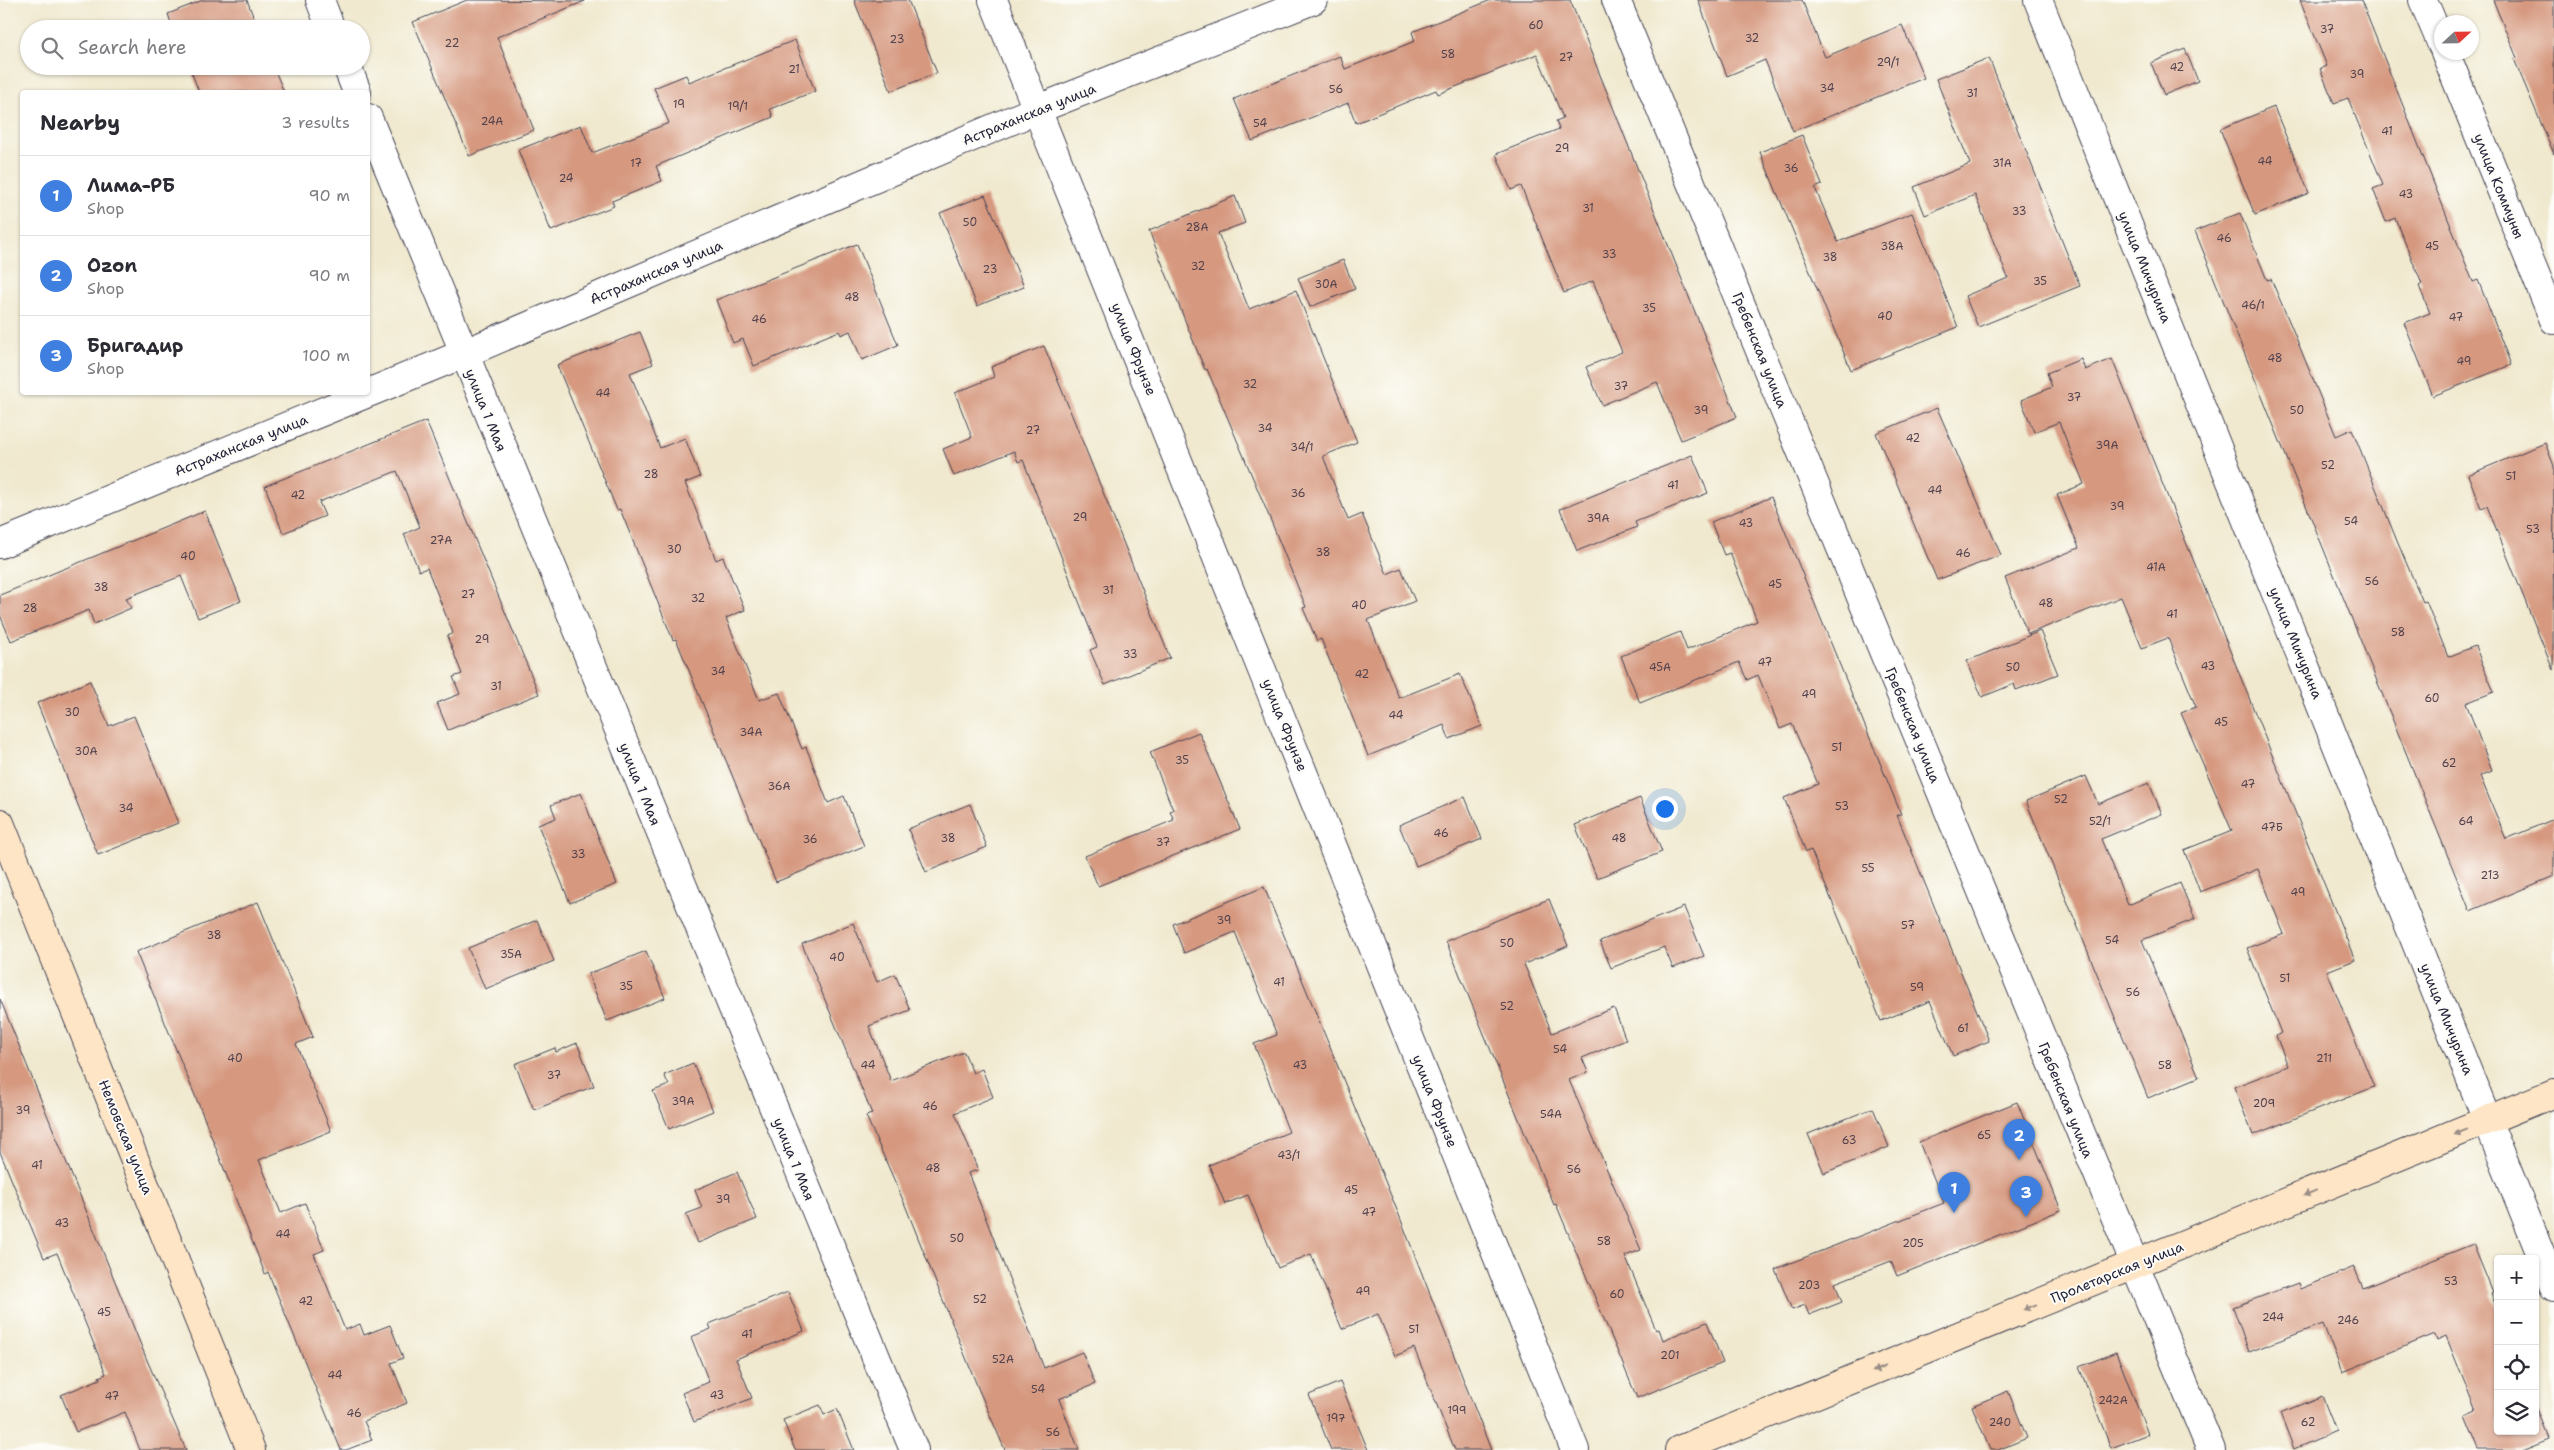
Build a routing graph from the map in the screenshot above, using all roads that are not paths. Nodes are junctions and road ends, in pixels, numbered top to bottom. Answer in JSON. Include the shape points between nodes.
{"nodes":[{"id":1,"x":320,"y":0,"type":"edge"},
{"id":2,"x":993,"y":0,"type":"edge"},
{"id":3,"x":1312,"y":0,"type":"edge"},
{"id":4,"x":1616,"y":0,"type":"edge"},
{"id":5,"x":2038,"y":0,"type":"edge"},
{"id":6,"x":2423,"y":0,"type":"edge"},
{"id":7,"x":328,"y":20,"type":"edge"},
{"id":8,"x":2434,"y":26,"type":"edge"},
{"id":9,"x":2448,"y":60,"type":"edge"},
{"id":10,"x":350,"y":75,"type":"edge"},
{"id":11,"x":356,"y":90,"type":"edge"},
{"id":12,"x":1038,"y":109,"type":"junction"},
{"id":13,"x":370,"y":123,"type":"edge"},
{"id":14,"x":2554,"y":320,"type":"edge"},
{"id":15,"x":463,"y":354,"type":"junction"},
{"id":16,"x":370,"y":392,"type":"edge"},
{"id":17,"x":363,"y":395,"type":"edge"},
{"id":18,"x":0,"y":544,"type":"edge"},
{"id":19,"x":0,"y":823,"type":"edge"},
{"id":20,"x":2554,"y":1093,"type":"edge"},
{"id":21,"x":2488,"y":1121,"type":"junction"},
{"id":22,"x":2134,"y":1265,"type":"junction"},
{"id":23,"x":2554,"y":1286,"type":"edge"},
{"id":24,"x":251,"y":1450,"type":"edge"},
{"id":25,"x":914,"y":1450,"type":"edge"},
{"id":26,"x":1575,"y":1450,"type":"edge"},
{"id":27,"x":1679,"y":1450,"type":"edge"},
{"id":28,"x":2211,"y":1450,"type":"edge"}],
"edges":[{"from":1,"to":7,"type":"street"},
{"from":2,"to":12,"type":"street","name":"улица Фрунзе"},
{"from":3,"to":12,"type":"street","name":"Астраханская улица"},
{"from":4,"to":22,"type":"street","name":"Гребенская улица"},
{"from":5,"to":21,"type":"street","name":"улица Мичурина"},
{"from":6,"to":8,"type":"street"},
{"from":9,"to":14,"type":"street","name":"улица Коммуны"},
{"from":10,"to":11,"type":"street"},
{"from":12,"to":15,"type":"street","name":"Астраханская улица"},
{"from":12,"to":26,"type":"street","name":"улица Фрунзе"},
{"from":13,"to":15,"type":"street","name":"улица 1 Мая"},
{"from":15,"to":16,"type":"street","name":"Астраханская улица"},
{"from":15,"to":25,"type":"street","name":"улица 1 Мая"},
{"from":17,"to":18,"type":"street","name":"Астраханская улица"},
{"from":19,"to":24,"type":"main road","name":"Немовская улица"},
{"from":20,"to":21,"type":"main road","name":"Пролетарская улица"},
{"from":21,"to":22,"type":"main road","name":"Пролетарская улица","one_way":true},
{"from":21,"to":23,"type":"street","name":"улица Мичурина"},
{"from":22,"to":27,"type":"main road","name":"Пролетарская улица","one_way":true},
{"from":22,"to":28,"type":"street","name":"Гребенская улица"}]}
